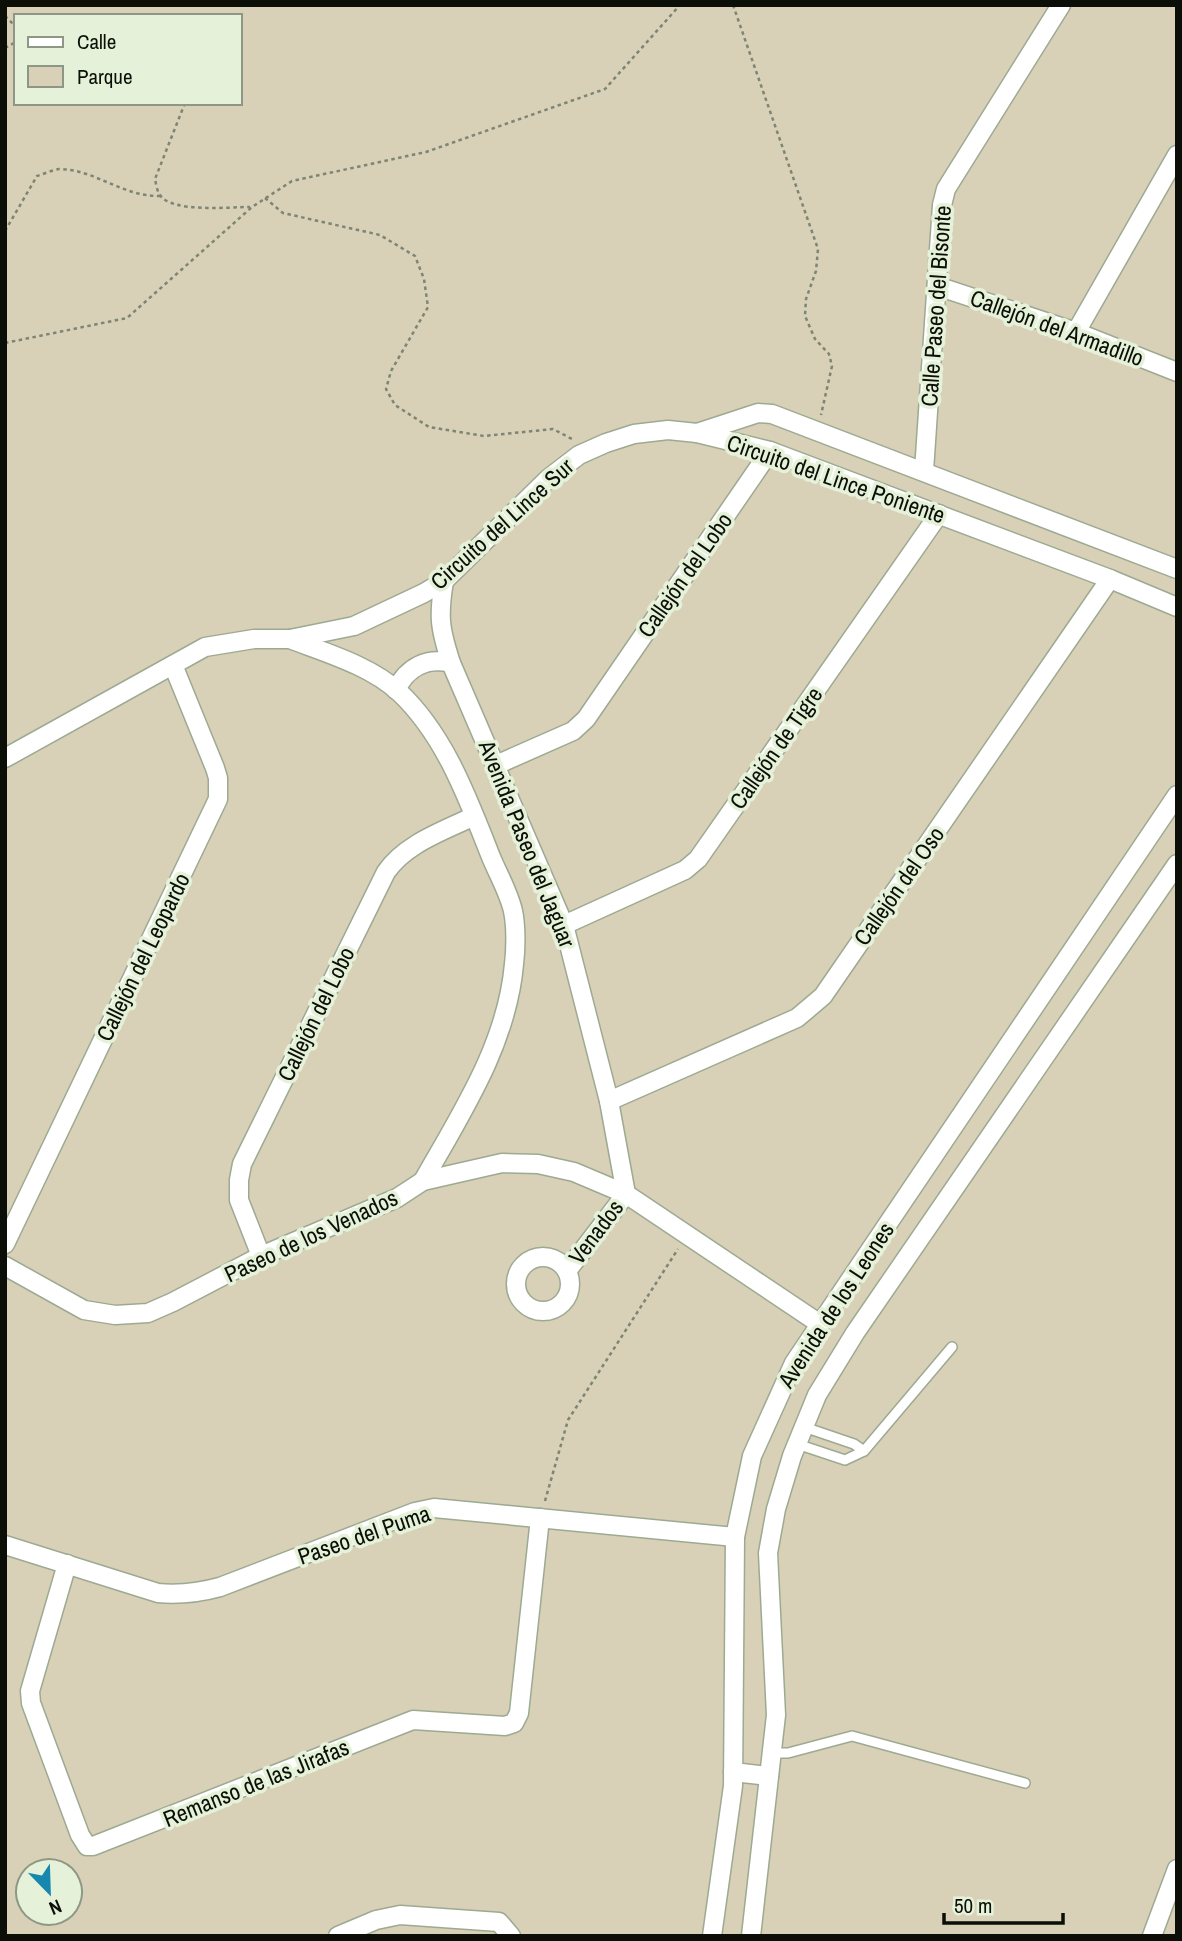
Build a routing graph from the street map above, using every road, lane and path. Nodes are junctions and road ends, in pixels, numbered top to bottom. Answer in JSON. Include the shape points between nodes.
{"nodes":[{"id":1,"x":680,"y":5,"type":"edge"},
{"id":2,"x":733,"y":5,"type":"edge"},
{"id":3,"x":1061,"y":5,"type":"edge"},
{"id":4,"x":184,"y":105,"type":"edge"},
{"id":5,"x":1177,"y":155,"type":"edge"},
{"id":6,"x":160,"y":196,"type":"junction"},
{"id":7,"x":265,"y":198,"type":"junction"},
{"id":8,"x":252,"y":207,"type":"junction"},
{"id":9,"x":5,"y":231,"type":"edge"},
{"id":10,"x":937,"y":286,"type":"junction"},
{"id":11,"x":1076,"y":332,"type":"junction"},
{"id":12,"x":5,"y":343,"type":"edge"},
{"id":13,"x":1177,"y":372,"type":"edge"},
{"id":14,"x":818,"y":431,"type":"junction"},
{"id":15,"x":697,"y":433,"type":"junction"},
{"id":16,"x":771,"y":451,"type":"junction"},
{"id":17,"x":579,"y":455,"type":"junction"},
{"id":18,"x":924,"y":471,"type":"junction"},
{"id":19,"x":939,"y":514,"type":"junction"},
{"id":20,"x":1177,"y":569,"type":"edge"},
{"id":21,"x":1110,"y":579,"type":"junction"},
{"id":22,"x":444,"y":581,"type":"junction"},
{"id":23,"x":1177,"y":607,"type":"edge"},
{"id":24,"x":290,"y":639,"type":"junction"},
{"id":25,"x":452,"y":663,"type":"junction"},
{"id":26,"x":173,"y":664,"type":"junction"},
{"id":27,"x":396,"y":690,"type":"junction"},
{"id":28,"x":5,"y":758,"type":"edge"},
{"id":29,"x":496,"y":765,"type":"junction"},
{"id":30,"x":1177,"y":795,"type":"edge"},
{"id":31,"x":474,"y":816,"type":"junction"},
{"id":32,"x":1177,"y":864,"type":"edge"},
{"id":33,"x":564,"y":925,"type":"junction"},
{"id":34,"x":609,"y":1101,"type":"junction"},
{"id":35,"x":422,"y":1181,"type":"junction"},
{"id":36,"x":626,"y":1194,"type":"junction"},
{"id":37,"x":687,"y":1234,"type":"junction"},
{"id":38,"x":5,"y":1244,"type":"edge"},
{"id":39,"x":261,"y":1256,"type":"junction"},
{"id":40,"x":5,"y":1266,"type":"edge"},
{"id":41,"x":567,"y":1271,"type":"dead end"},
{"id":42,"x":820,"y":1324,"type":"junction"},
{"id":43,"x":952,"y":1347,"type":"dead end"},
{"id":44,"x":804,"y":1427,"type":"junction"},
{"id":45,"x":797,"y":1444,"type":"junction"},
{"id":46,"x":864,"y":1451,"type":"junction"},
{"id":47,"x":540,"y":1518,"type":"junction"},
{"id":48,"x":735,"y":1536,"type":"junction"},
{"id":49,"x":5,"y":1545,"type":"edge"},
{"id":50,"x":67,"y":1564,"type":"junction"},
{"id":51,"x":772,"y":1753,"type":"junction"},
{"id":52,"x":733,"y":1772,"type":"junction"},
{"id":53,"x":769,"y":1776,"type":"junction"},
{"id":54,"x":1025,"y":1783,"type":"dead end"},
{"id":55,"x":1177,"y":1869,"type":"edge"},
{"id":56,"x":338,"y":1936,"type":"edge"},
{"id":57,"x":511,"y":1936,"type":"edge"},
{"id":58,"x":712,"y":1936,"type":"edge"},
{"id":59,"x":751,"y":1936,"type":"edge"},
{"id":60,"x":1152,"y":1936,"type":"edge"}],
"edges":[{"from":1,"to":7,"type":"path","via":[[605,89],[426,152],[292,181]]},
{"from":2,"to":14,"type":"path","via":[[818,249],[805,316],[832,366]]},
{"from":3,"to":10,"type":"street","name":"Calle Paseo del Bisonte","via":[[946,189]]},
{"from":4,"to":6,"type":"path","via":[[155,179]]},
{"from":5,"to":11,"type":"street"},
{"from":6,"to":8,"type":"path","via":[[182,206]]},
{"from":6,"to":9,"type":"path","via":[[145,197],[78,172],[57,169],[37,176]]},
{"from":7,"to":8,"type":"path"},
{"from":7,"to":17,"type":"path","via":[[284,213],[380,234],[415,256],[428,307],[391,371],[386,389],[395,405],[429,427],[484,436],[553,429],[571,437]]},
{"from":8,"to":12,"type":"path","via":[[127,318]]},
{"from":10,"to":11,"type":"street","name":"Callejón del Armadillo"},
{"from":10,"to":18,"type":"street","name":"Calle Paseo del Bisonte"},
{"from":11,"to":13,"type":"street","name":"Callejón del Armadillo"},
{"from":14,"to":15,"type":"street","name":"Circuito del Lince Poniente","via":[[758,413]]},
{"from":14,"to":18,"type":"street","name":"Circuito del Lince Poniente"},
{"from":15,"to":16,"type":"street","name":"Circuito del Lince Poniente"},
{"from":15,"to":17,"type":"street","name":"Circuito del Lince Sur","via":[[634,434]]},
{"from":16,"to":19,"type":"street","name":"Circuito del Lince Poniente"},
{"from":16,"to":29,"type":"street","name":"Callejón del Lobo","via":[[586,719],[573,731]]},
{"from":17,"to":22,"type":"street","name":"Circuito del Lince Sur"},
{"from":18,"to":20,"type":"street","name":"Circuito del Lince Poniente"},
{"from":19,"to":21,"type":"street","name":"Circuito del Lince Poniente"},
{"from":19,"to":33,"type":"street","name":"Callejón de Tigre","via":[[698,859],[685,870]]},
{"from":21,"to":23,"type":"street","name":"Circuito del Lince Poniente"},
{"from":21,"to":34,"type":"street","name":"Callejón del Oso","via":[[823,996],[797,1018]]},
{"from":22,"to":24,"type":"street","name":"Circuito del Lince Sur","via":[[354,626]]},
{"from":22,"to":25,"type":"street","name":"Avenida Paseo del Jaguar","via":[[441,631]]},
{"from":24,"to":26,"type":"street","name":"Circuito del Lince Sur","via":[[205,647]]},
{"from":24,"to":27,"type":"street","name":"Avenida Paseo del Jaguar","via":[[347,662]]},
{"from":25,"to":27,"type":"street","via":[[418,665]]},
{"from":25,"to":29,"type":"street","name":"Avenida Paseo del Jaguar"},
{"from":26,"to":28,"type":"street","name":"Circuito del Lince Sur"},
{"from":26,"to":38,"type":"street","name":"Callejón del Leopardo","via":[[215,768],[218,799]]},
{"from":27,"to":31,"type":"street","name":"Avenida Paseo del Jaguar","via":[[439,740]]},
{"from":29,"to":33,"type":"street","name":"Avenida Paseo del Jaguar"},
{"from":30,"to":42,"type":"street","name":"Avenida de los Leones"},
{"from":31,"to":35,"type":"street","name":"Avenida Paseo del Jaguar","via":[[513,912],[514,963],[502,1026],[478,1085]]},
{"from":31,"to":39,"type":"street","name":"Callejón del Lobo","via":[[410,848],[392,863],[254,1139],[242,1164],[238,1193]]},
{"from":32,"to":44,"type":"street","name":"Avenida de los Leones","via":[[855,1333],[817,1395]]},
{"from":33,"to":34,"type":"street","name":"Avenida Paseo del Jaguar"},
{"from":34,"to":36,"type":"street","name":"Avenida Paseo del Jaguar"},
{"from":35,"to":36,"type":"street","name":"Paseo de los Venados","via":[[502,1163],[538,1164],[574,1172]]},
{"from":35,"to":39,"type":"street","name":"Paseo de los Venados","via":[[397,1198]]},
{"from":36,"to":37,"type":"street","name":"Paseo de los Venados"},
{"from":36,"to":41,"type":"street","name":"Venados"},
{"from":37,"to":42,"type":"street","name":"Paseo de los Venados"},
{"from":37,"to":47,"type":"path","via":[[568,1420]]},
{"from":39,"to":40,"type":"street","name":"Paseo de los Venados","via":[[173,1302],[136,1315],[84,1310]]},
{"from":42,"to":48,"type":"street","name":"Avenida de los Leones","via":[[794,1363],[752,1456]]},
{"from":43,"to":46,"type":"lane"},
{"from":44,"to":45,"type":"street","name":"Avenida de los Leones"},
{"from":44,"to":46,"type":"lane"},
{"from":45,"to":46,"type":"lane","via":[[845,1460]]},
{"from":45,"to":51,"type":"street","name":"Avenida de los Leones","via":[[776,1509],[768,1553],[776,1715]]},
{"from":47,"to":48,"type":"street","name":"Paseo del Puma"},
{"from":47,"to":50,"type":"street","name":"Paseo del Puma","via":[[425,1509],[220,1587],[187,1594],[158,1593]]},
{"from":47,"to":50,"type":"street","name":"Remanso de las Jirafas","via":[[519,1713],[514,1723],[413,1720],[93,1846],[86,1846],[80,1835],[31,1703],[30,1691]]},
{"from":48,"to":52,"type":"street","name":"Avenida de los Leones"},
{"from":49,"to":50,"type":"street","name":"Paseo del Puma"},
{"from":51,"to":53,"type":"street","name":"Avenida de los Leones"},
{"from":51,"to":54,"type":"lane","via":[[852,1736]]},
{"from":52,"to":53,"type":"street"},
{"from":52,"to":58,"type":"street","name":"Avenida de los Leones"},
{"from":53,"to":59,"type":"street","name":"Avenida de los Leones"},
{"from":55,"to":60,"type":"street"},
{"from":56,"to":57,"type":"street","via":[[401,1915],[499,1922]]}]}
